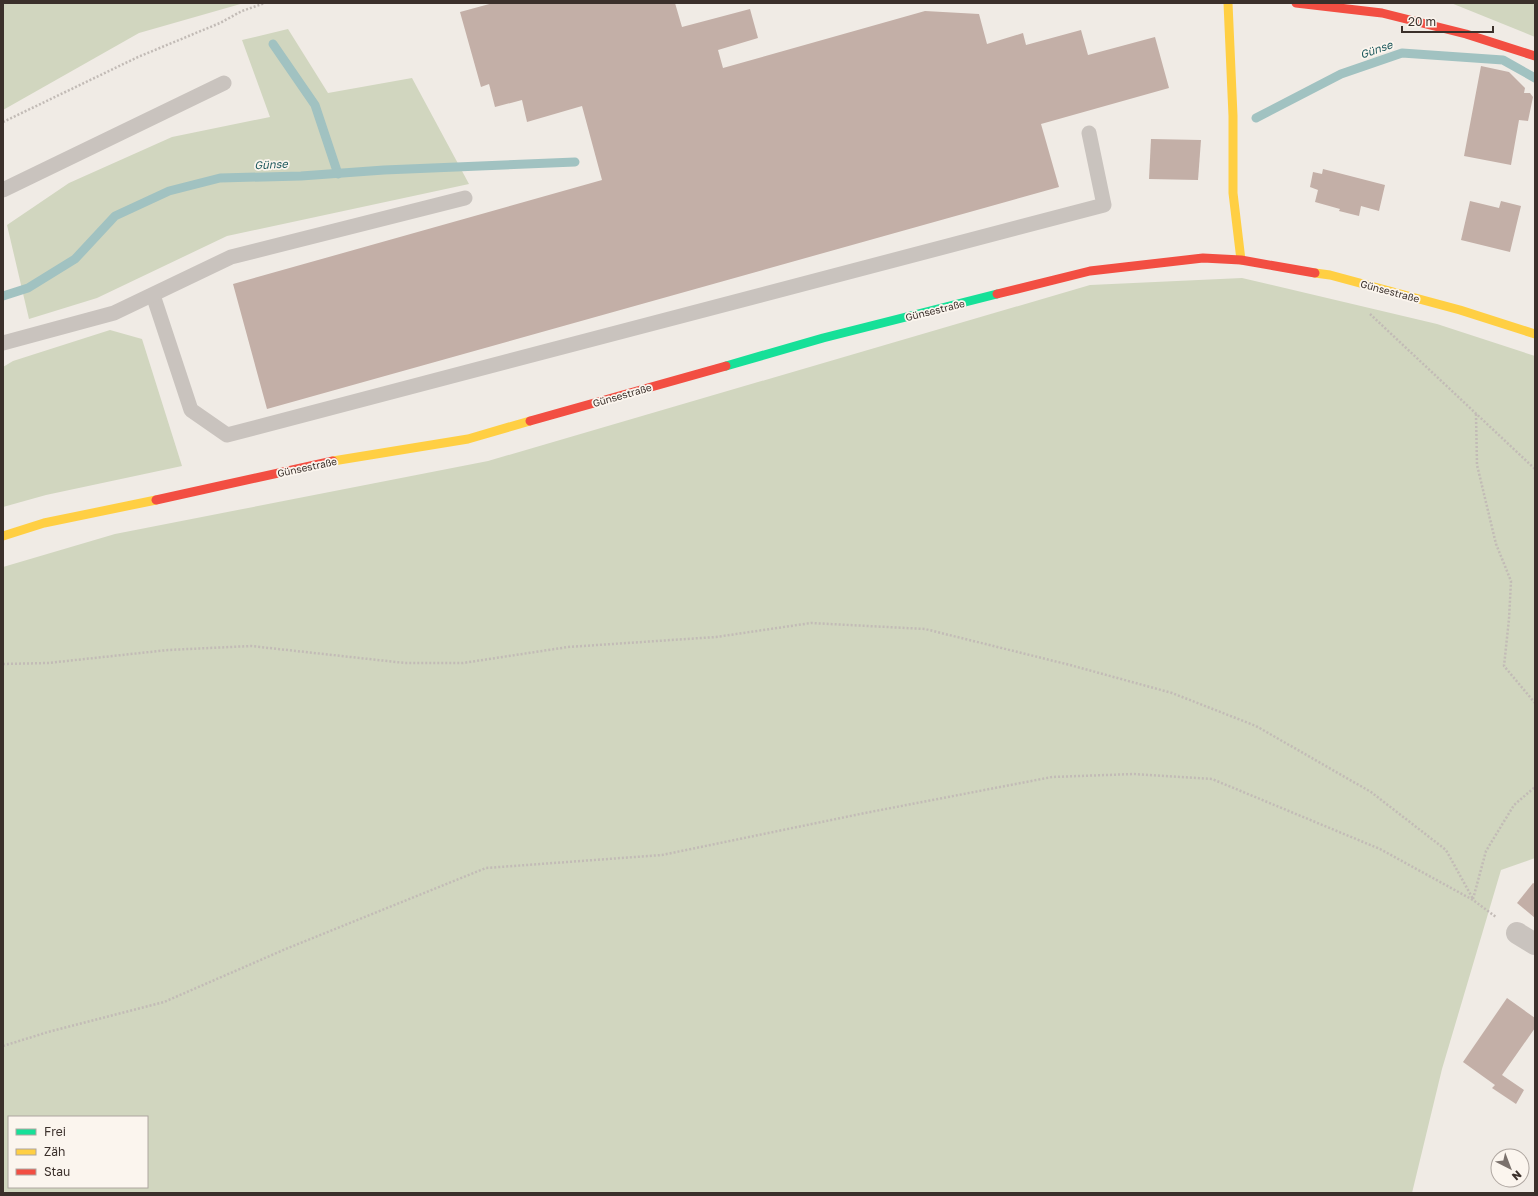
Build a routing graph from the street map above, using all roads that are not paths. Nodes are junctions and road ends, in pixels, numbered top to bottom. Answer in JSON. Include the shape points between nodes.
{"nodes":[{"id":1,"x":1228,"y":3,"type":"edge"},
{"id":2,"x":1296,"y":3,"type":"edge"},
{"id":3,"x":1535,"y":56,"type":"edge"},
{"id":4,"x":224,"y":83,"type":"dead end"},
{"id":5,"x":1089,"y":133,"type":"dead end"},
{"id":6,"x":3,"y":190,"type":"edge"},
{"id":7,"x":465,"y":198,"type":"dead end"},
{"id":8,"x":1241,"y":260,"type":"junction"},
{"id":9,"x":152,"y":295,"type":"junction"},
{"id":10,"x":1535,"y":334,"type":"edge"},
{"id":11,"x":4,"y":339,"type":"edge"},
{"id":12,"x":3,"y":536,"type":"edge"}],
"edges":[{"from":1,"to":8,"type":"street","via":[[1233,116],[1233,193]]},
{"from":2,"to":3,"type":"street","via":[[1382,13],[1466,34]]},
{"from":4,"to":6,"type":"lane"},
{"from":5,"to":9,"type":"lane","via":[[1104,205],[227,435],[191,410]]},
{"from":7,"to":9,"type":"lane","via":[[231,257]]},
{"from":8,"to":10,"type":"street","name":"Günsestraße","via":[[1330,275],[1460,310]]},
{"from":8,"to":12,"type":"street","name":"Günsestraße","via":[[1203,258],[1090,271],[823,338],[468,439],[317,464],[44,523]]},
{"from":9,"to":11,"type":"lane","via":[[114,313]]}]}
